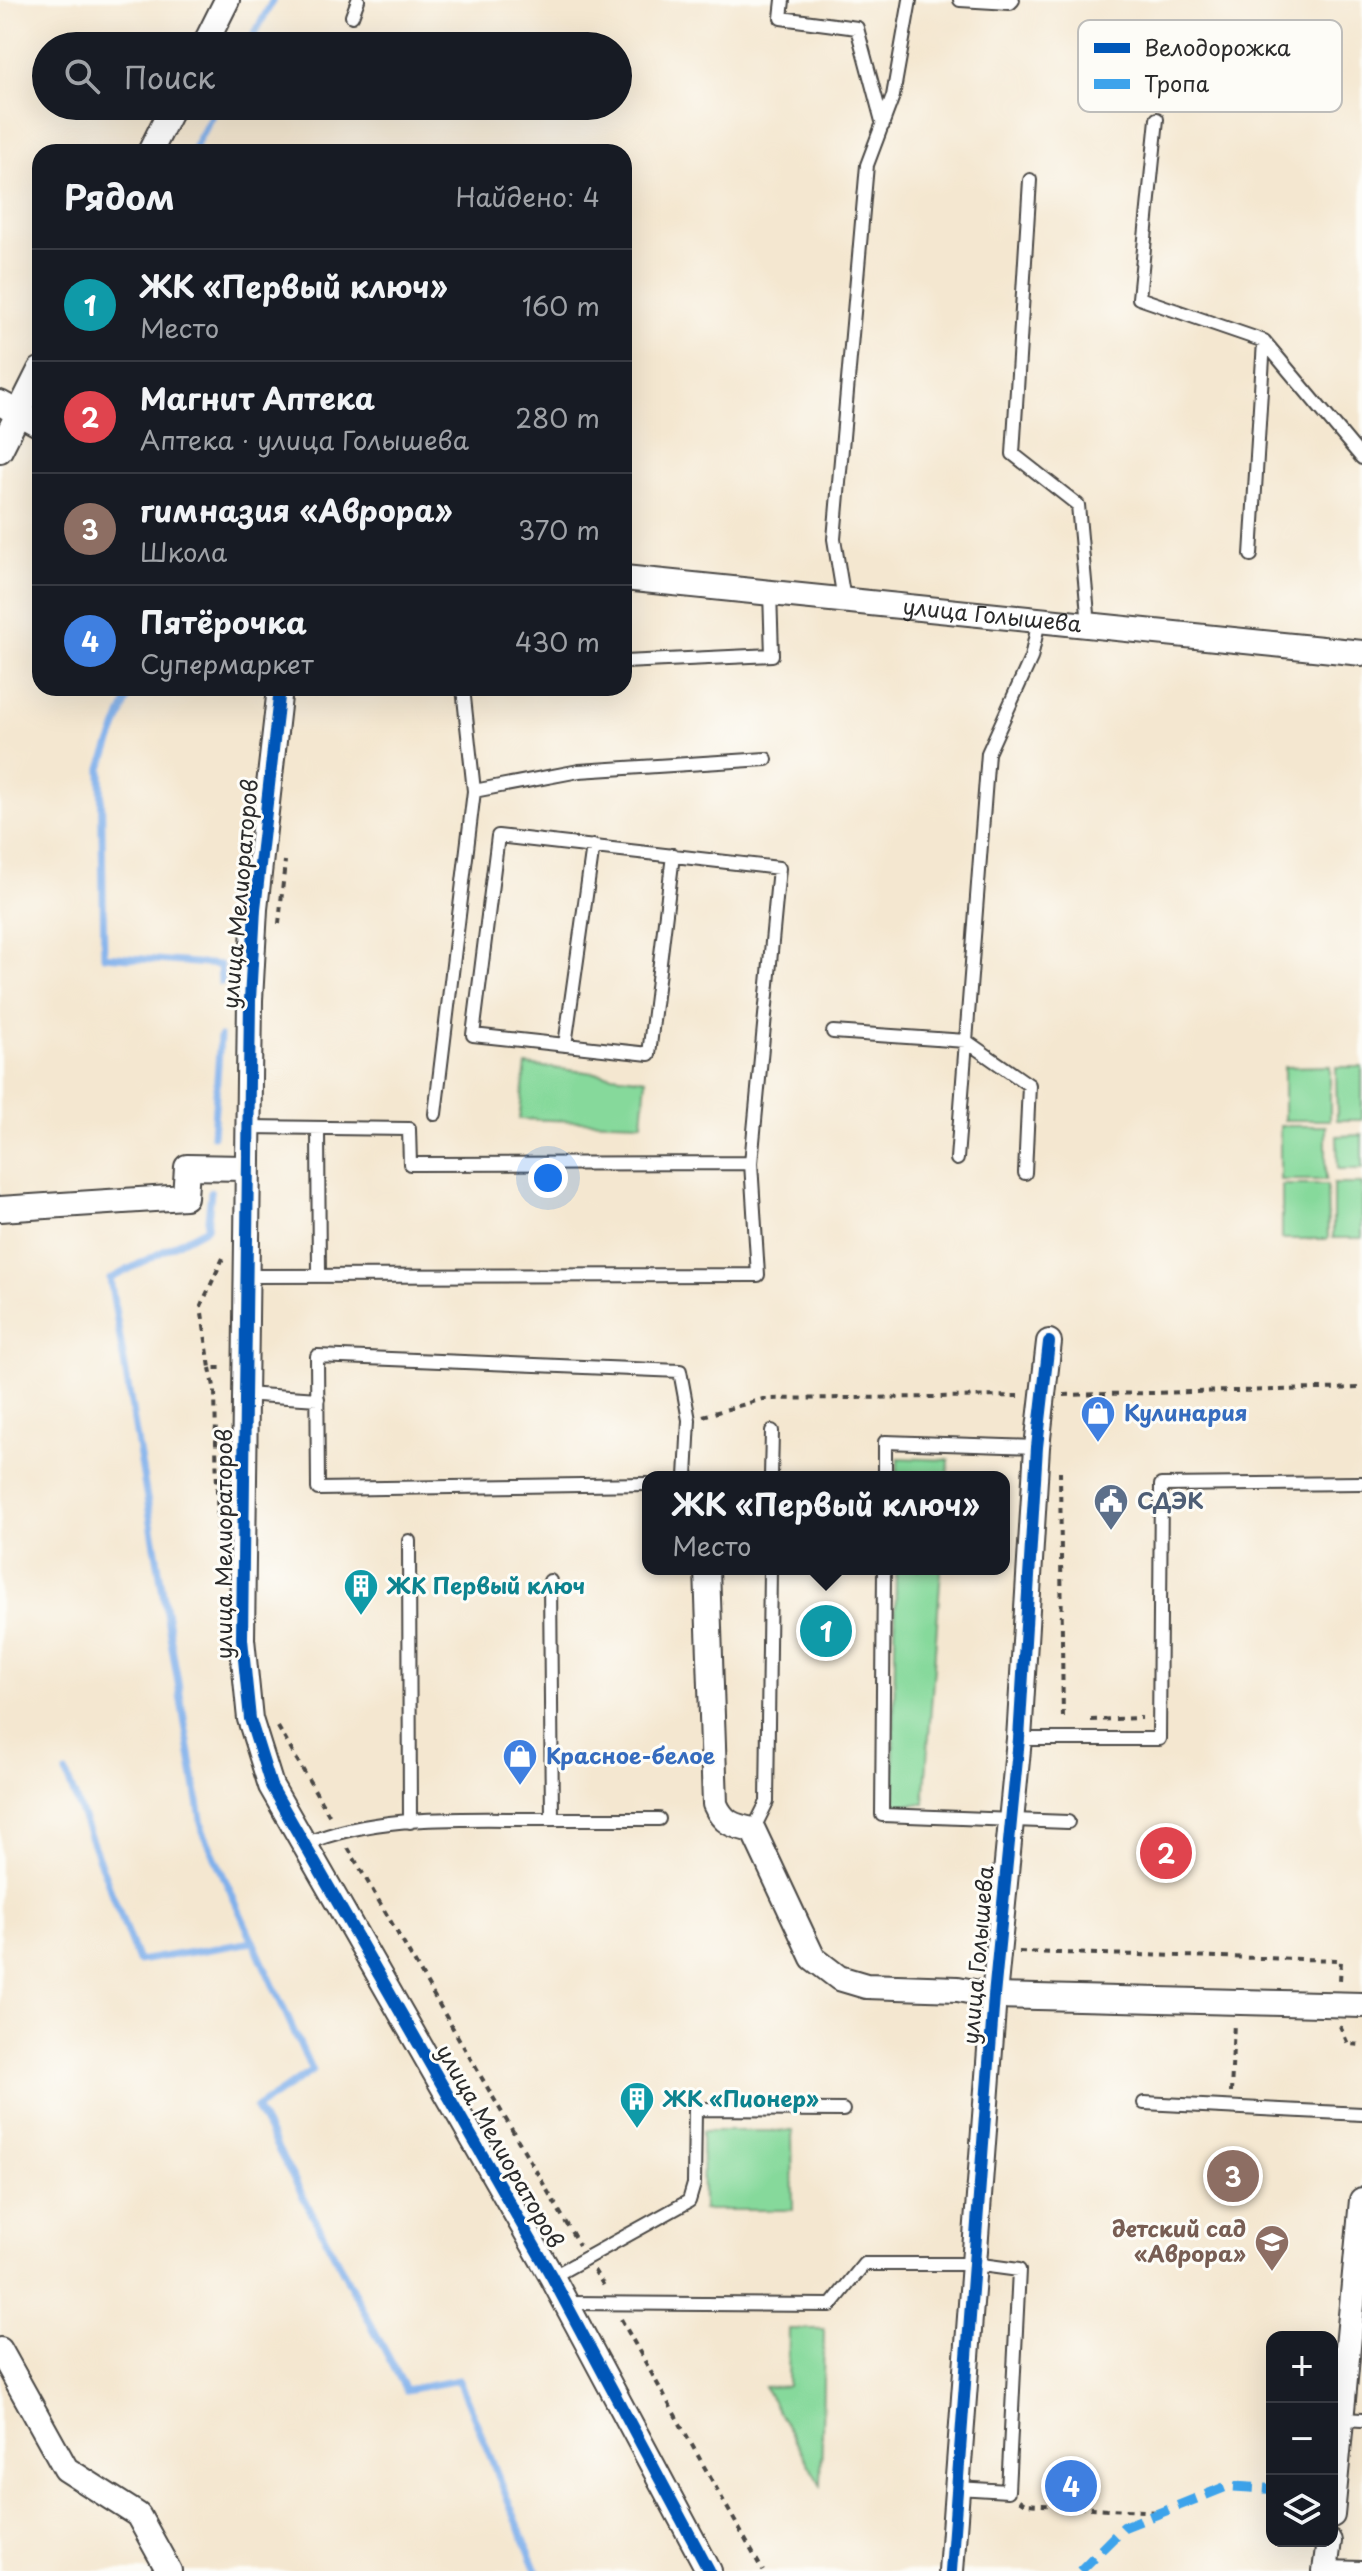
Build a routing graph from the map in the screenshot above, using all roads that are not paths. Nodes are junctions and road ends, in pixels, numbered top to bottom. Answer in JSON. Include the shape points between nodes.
{"nodes":[{"id":1,"x":227,"y":0,"type":"edge"},
{"id":2,"x":358,"y":0,"type":"edge"},
{"id":3,"x":783,"y":0,"type":"edge"},
{"id":4,"x":910,"y":0,"type":"edge"},
{"id":5,"x":960,"y":0,"type":"edge"},
{"id":6,"x":1013,"y":0,"type":"edge"},
{"id":7,"x":352,"y":16,"type":"dead end"},
{"id":8,"x":211,"y":32,"type":"edge"},
{"id":9,"x":1157,"y":119,"type":"dead end"},
{"id":10,"x":166,"y":120,"type":"edge"},
{"id":11,"x":883,"y":125,"type":"junction"},
{"id":12,"x":154,"y":144,"type":"edge"},
{"id":13,"x":1030,"y":180,"type":"dead end"},
{"id":14,"x":1264,"y":341,"type":"junction"},
{"id":15,"x":32,"y":380,"type":"edge"},
{"id":16,"x":9,"y":408,"type":"edge"},
{"id":17,"x":32,"y":421,"type":"edge"},
{"id":18,"x":0,"y":450,"type":"edge"},
{"id":19,"x":1362,"y":458,"type":"edge"},
{"id":20,"x":1251,"y":555,"type":"dead end"},
{"id":21,"x":632,"y":579,"type":"edge"},
{"id":22,"x":770,"y":592,"type":"junction"},
{"id":23,"x":844,"y":600,"type":"junction"},
{"id":24,"x":1039,"y":620,"type":"junction"},
{"id":25,"x":1089,"y":625,"type":"junction"},
{"id":26,"x":1362,"y":653,"type":"edge"},
{"id":27,"x":632,"y":662,"type":"edge"},
{"id":28,"x":279,"y":696,"type":"edge"},
{"id":29,"x":464,"y":696,"type":"edge"},
{"id":30,"x":766,"y":759,"type":"dead end"},
{"id":31,"x":474,"y":791,"type":"junction"},
{"id":32,"x":593,"y":846,"type":"junction"},
{"id":33,"x":673,"y":855,"type":"junction"},
{"id":34,"x":833,"y":1032,"type":"dead end"},
{"id":35,"x":966,"y":1041,"type":"junction"},
{"id":36,"x":565,"y":1045,"type":"junction"},
{"id":37,"x":435,"y":1114,"type":"dead end"},
{"id":38,"x":247,"y":1127,"type":"junction"},
{"id":39,"x":318,"y":1128,"type":"junction"},
{"id":40,"x":957,"y":1159,"type":"dead end"},
{"id":41,"x":751,"y":1163,"type":"junction"},
{"id":42,"x":245,"y":1168,"type":"junction"},
{"id":43,"x":1025,"y":1173,"type":"dead end"},
{"id":44,"x":0,"y":1209,"type":"edge"},
{"id":45,"x":244,"y":1276,"type":"junction"},
{"id":46,"x":319,"y":1276,"type":"junction"},
{"id":47,"x":1049,"y":1342,"type":"dead end"},
{"id":48,"x":243,"y":1394,"type":"junction"},
{"id":49,"x":318,"y":1399,"type":"junction"},
{"id":50,"x":772,"y":1431,"type":"dead end"},
{"id":51,"x":1037,"y":1447,"type":"junction"},
{"id":52,"x":686,"y":1471,"type":"edge"},
{"id":53,"x":771,"y":1471,"type":"edge"},
{"id":54,"x":885,"y":1471,"type":"edge"},
{"id":55,"x":1362,"y":1483,"type":"edge"},
{"id":56,"x":642,"y":1484,"type":"edge"},
{"id":57,"x":409,"y":1541,"type":"dead end"},
{"id":58,"x":707,"y":1575,"type":"edge"},
{"id":59,"x":770,"y":1575,"type":"edge"},
{"id":60,"x":884,"y":1575,"type":"edge"},
{"id":61,"x":550,"y":1581,"type":"dead end"},
{"id":62,"x":1019,"y":1739,"type":"junction"},
{"id":63,"x":552,"y":1819,"type":"junction"},
{"id":64,"x":659,"y":1819,"type":"dead end"},
{"id":65,"x":1010,"y":1819,"type":"junction"},
{"id":66,"x":410,"y":1822,"type":"junction"},
{"id":67,"x":1068,"y":1822,"type":"dead end"},
{"id":68,"x":753,"y":1830,"type":"junction"},
{"id":69,"x":305,"y":1844,"type":"junction"},
{"id":70,"x":994,"y":1996,"type":"junction"},
{"id":71,"x":1351,"y":2005,"type":"edge"},
{"id":72,"x":1144,"y":2103,"type":"dead end"},
{"id":73,"x":843,"y":2110,"type":"dead end"},
{"id":74,"x":1362,"y":2114,"type":"edge"},
{"id":75,"x":1362,"y":2200,"type":"edge"},
{"id":76,"x":974,"y":2264,"type":"junction"},
{"id":77,"x":552,"y":2277,"type":"junction"},
{"id":78,"x":566,"y":2303,"type":"junction"},
{"id":79,"x":0,"y":2350,"type":"edge"},
{"id":80,"x":1352,"y":2420,"type":"edge"},
{"id":81,"x":1338,"y":2486,"type":"edge"},
{"id":82,"x":957,"y":2488,"type":"junction"},
{"id":83,"x":1328,"y":2547,"type":"edge"},
{"id":84,"x":1362,"y":2568,"type":"edge"},
{"id":85,"x":1326,"y":2569,"type":"edge"},
{"id":86,"x":169,"y":2571,"type":"edge"},
{"id":87,"x":709,"y":2571,"type":"edge"},
{"id":88,"x":951,"y":2571,"type":"edge"}],
"edges":[{"from":1,"to":8,"type":"street"},
{"from":2,"to":7,"type":"lane"},
{"from":3,"to":11,"type":"lane","via":[[781,18],[857,28]]},
{"from":4,"to":11,"type":"lane"},
{"from":5,"to":6,"type":"lane"},
{"from":9,"to":14,"type":"lane","via":[[1139,298]]},
{"from":10,"to":12,"type":"street"},
{"from":11,"to":23,"type":"lane","via":[[867,165],[834,539]]},
{"from":13,"to":25,"type":"lane","via":[[1013,454],[1078,505]]},
{"from":14,"to":19,"type":"lane"},
{"from":14,"to":20,"type":"lane"},
{"from":15,"to":16,"type":"street"},
{"from":16,"to":17,"type":"street"},
{"from":16,"to":18,"type":"street"},
{"from":21,"to":22,"type":"street","name":"улица Голышева"},
{"from":22,"to":23,"type":"street","name":"улица Голышева"},
{"from":22,"to":27,"type":"lane","via":[[772,655]]},
{"from":23,"to":24,"type":"street","name":"улица Голышева"},
{"from":24,"to":25,"type":"street","name":"улица Голышева"},
{"from":24,"to":35,"type":"lane","via":[[1031,658],[988,753]]},
{"from":25,"to":26,"type":"street","name":"улица Голышева"},
{"from":28,"to":38,"type":"street","name":"улица Мелиораторов","via":[[255,909]]},
{"from":29,"to":31,"type":"lane"},
{"from":30,"to":31,"type":"lane","via":[[579,771]]},
{"from":31,"to":37,"type":"lane"},
{"from":32,"to":33,"type":"lane"},
{"from":32,"to":36,"type":"lane"},
{"from":32,"to":36,"type":"lane","via":[[498,836],[473,1035]]},
{"from":33,"to":36,"type":"lane","via":[[649,1054]]},
{"from":33,"to":41,"type":"lane","via":[[779,868]]},
{"from":34,"to":35,"type":"lane"},
{"from":35,"to":40,"type":"lane"},
{"from":35,"to":43,"type":"lane","via":[[1029,1085]]},
{"from":38,"to":39,"type":"lane"},
{"from":38,"to":42,"type":"street","name":"улица Мелиораторов"},
{"from":39,"to":41,"type":"lane","via":[[409,1129],[410,1164]]},
{"from":39,"to":46,"type":"lane"},
{"from":41,"to":46,"type":"lane","via":[[758,1275]]},
{"from":42,"to":44,"type":"street","via":[[187,1167],[185,1197]]},
{"from":42,"to":45,"type":"street","name":"улица Мелиораторов"},
{"from":45,"to":46,"type":"lane"},
{"from":45,"to":48,"type":"street","name":"улица Мелиораторов"},
{"from":47,"to":51,"type":"street","name":"улица Голышева"},
{"from":48,"to":49,"type":"lane"},
{"from":48,"to":69,"type":"street","name":"улица Мелиораторов","via":[[242,1639],[250,1719],[271,1786]]},
{"from":49,"to":52,"type":"lane","via":[[317,1356],[680,1371],[689,1420]]},
{"from":49,"to":56,"type":"lane","via":[[318,1489]]},
{"from":50,"to":53,"type":"lane"},
{"from":51,"to":54,"type":"lane","via":[[885,1442]]},
{"from":51,"to":62,"type":"street","name":"улица Голышева"},
{"from":55,"to":62,"type":"lane","via":[[1161,1485],[1159,1739]]},
{"from":57,"to":66,"type":"lane"},
{"from":58,"to":68,"type":"street","via":[[715,1804],[721,1819]]},
{"from":59,"to":68,"type":"lane","via":[[767,1802]]},
{"from":60,"to":65,"type":"lane","via":[[882,1815]]},
{"from":61,"to":63,"type":"lane"},
{"from":62,"to":65,"type":"street","name":"улица Голышева"},
{"from":63,"to":64,"type":"lane"},
{"from":63,"to":66,"type":"lane"},
{"from":65,"to":67,"type":"lane"},
{"from":65,"to":70,"type":"street","name":"улица Голышева"},
{"from":66,"to":69,"type":"lane","via":[[338,1830]]},
{"from":68,"to":70,"type":"street","via":[[813,1958],[839,1978],[866,1986],[958,1989]]},
{"from":69,"to":77,"type":"street","name":"улица Мелиораторов"},
{"from":70,"to":71,"type":"street"},
{"from":70,"to":76,"type":"street","name":"улица Голышева"},
{"from":72,"to":74,"type":"lane"},
{"from":73,"to":77,"type":"lane","via":[[695,2109],[689,2201]]},
{"from":75,"to":80,"type":"street"},
{"from":76,"to":78,"type":"lane","via":[[864,2264],[831,2305]]},
{"from":76,"to":82,"type":"street","name":"улица Голышева"},
{"from":76,"to":82,"type":"lane","via":[[1019,2270],[1008,2491]]},
{"from":77,"to":78,"type":"street","name":"улица Мелиораторов"},
{"from":78,"to":87,"type":"street","name":"улица Мелиораторов"},
{"from":79,"to":86,"type":"street","via":[[66,2469],[138,2515]]},
{"from":80,"to":81,"type":"street"},
{"from":82,"to":88,"type":"street","name":"улица Голышева"},
{"from":83,"to":85,"type":"street"},
{"from":84,"to":85,"type":"lane"}]}
